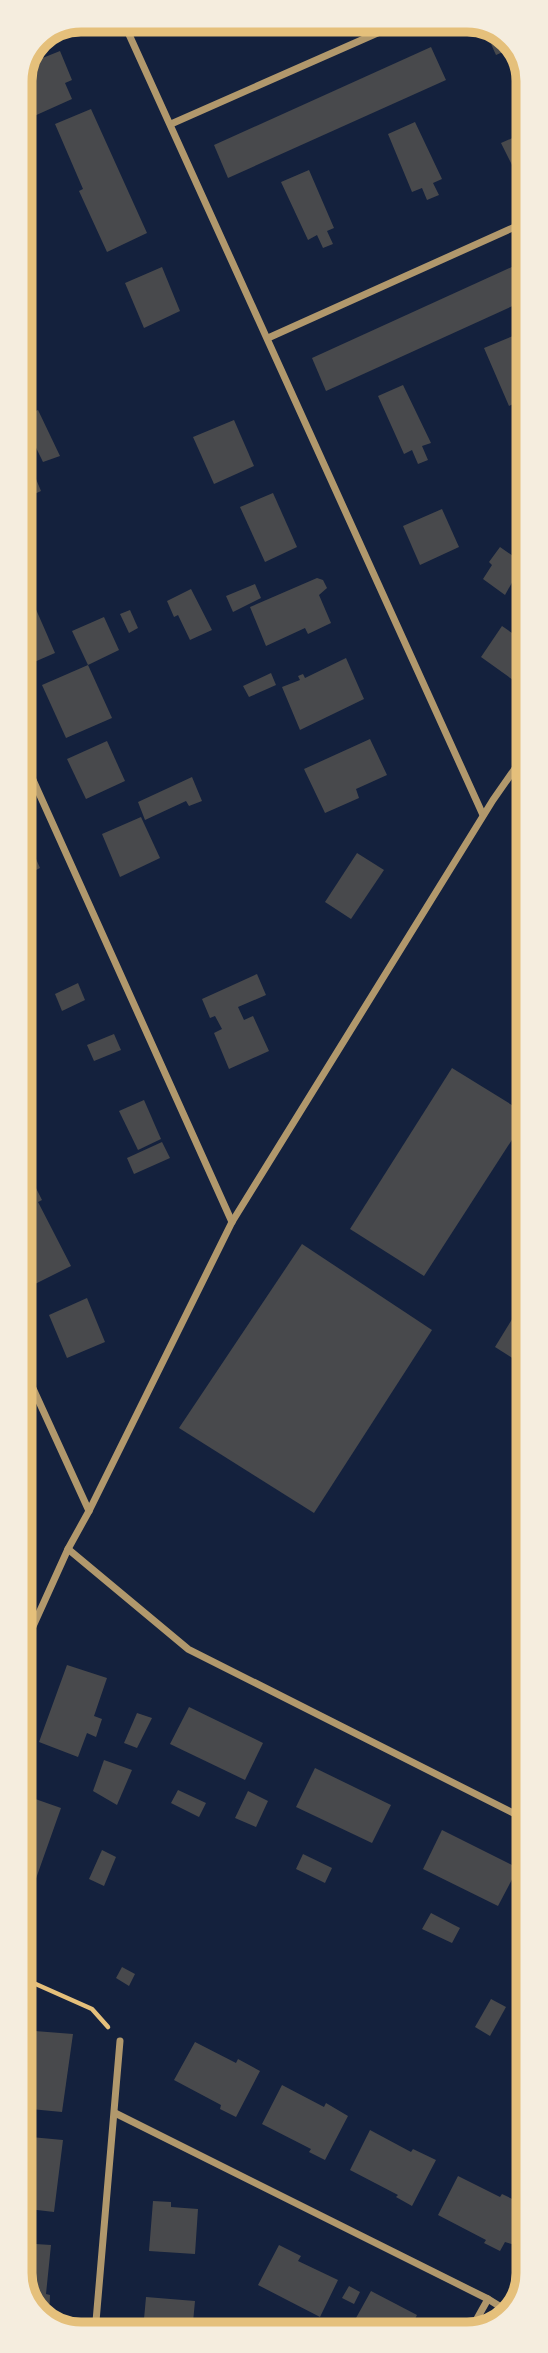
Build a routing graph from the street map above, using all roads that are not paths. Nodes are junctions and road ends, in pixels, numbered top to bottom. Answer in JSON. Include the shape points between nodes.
{"nodes":[{"id":1,"x":128,"y":32,"type":"edge"},
{"id":2,"x":380,"y":32,"type":"edge"},
{"id":3,"x":171,"y":124,"type":"junction"},
{"id":4,"x":516,"y":226,"type":"edge"},
{"id":5,"x":268,"y":338,"type":"junction"},
{"id":6,"x":516,"y":768,"type":"edge"},
{"id":7,"x":32,"y":778,"type":"edge"},
{"id":8,"x":484,"y":815,"type":"junction"},
{"id":9,"x":232,"y":1222,"type":"junction"},
{"id":10,"x":32,"y":1386,"type":"edge"},
{"id":11,"x":89,"y":1511,"type":"junction"},
{"id":12,"x":68,"y":1549,"type":"junction"},
{"id":13,"x":32,"y":1628,"type":"edge"},
{"id":14,"x":516,"y":1815,"type":"edge"},
{"id":15,"x":120,"y":2041,"type":"road end"},
{"id":16,"x":115,"y":2113,"type":"junction"},
{"id":17,"x":488,"y":2299,"type":"junction"},
{"id":18,"x":502,"y":2307,"type":"edge"},
{"id":19,"x":96,"y":2321,"type":"edge"},
{"id":20,"x":475,"y":2321,"type":"edge"}],
"edges":[{"from":1,"to":3,"type":"street"},
{"from":2,"to":3,"type":"street"},
{"from":3,"to":5,"type":"street"},
{"from":4,"to":5,"type":"street"},
{"from":5,"to":8,"type":"street"},
{"from":6,"to":8,"type":"street"},
{"from":7,"to":9,"type":"street"},
{"from":8,"to":9,"type":"street"},
{"from":9,"to":11,"type":"street"},
{"from":10,"to":11,"type":"street"},
{"from":11,"to":12,"type":"street"},
{"from":12,"to":13,"type":"street"},
{"from":12,"to":14,"type":"street","via":[[188,1648]]},
{"from":15,"to":16,"type":"street"},
{"from":16,"to":17,"type":"street"},
{"from":16,"to":19,"type":"street"},
{"from":17,"to":18,"type":"street"},
{"from":17,"to":20,"type":"street"}]}
